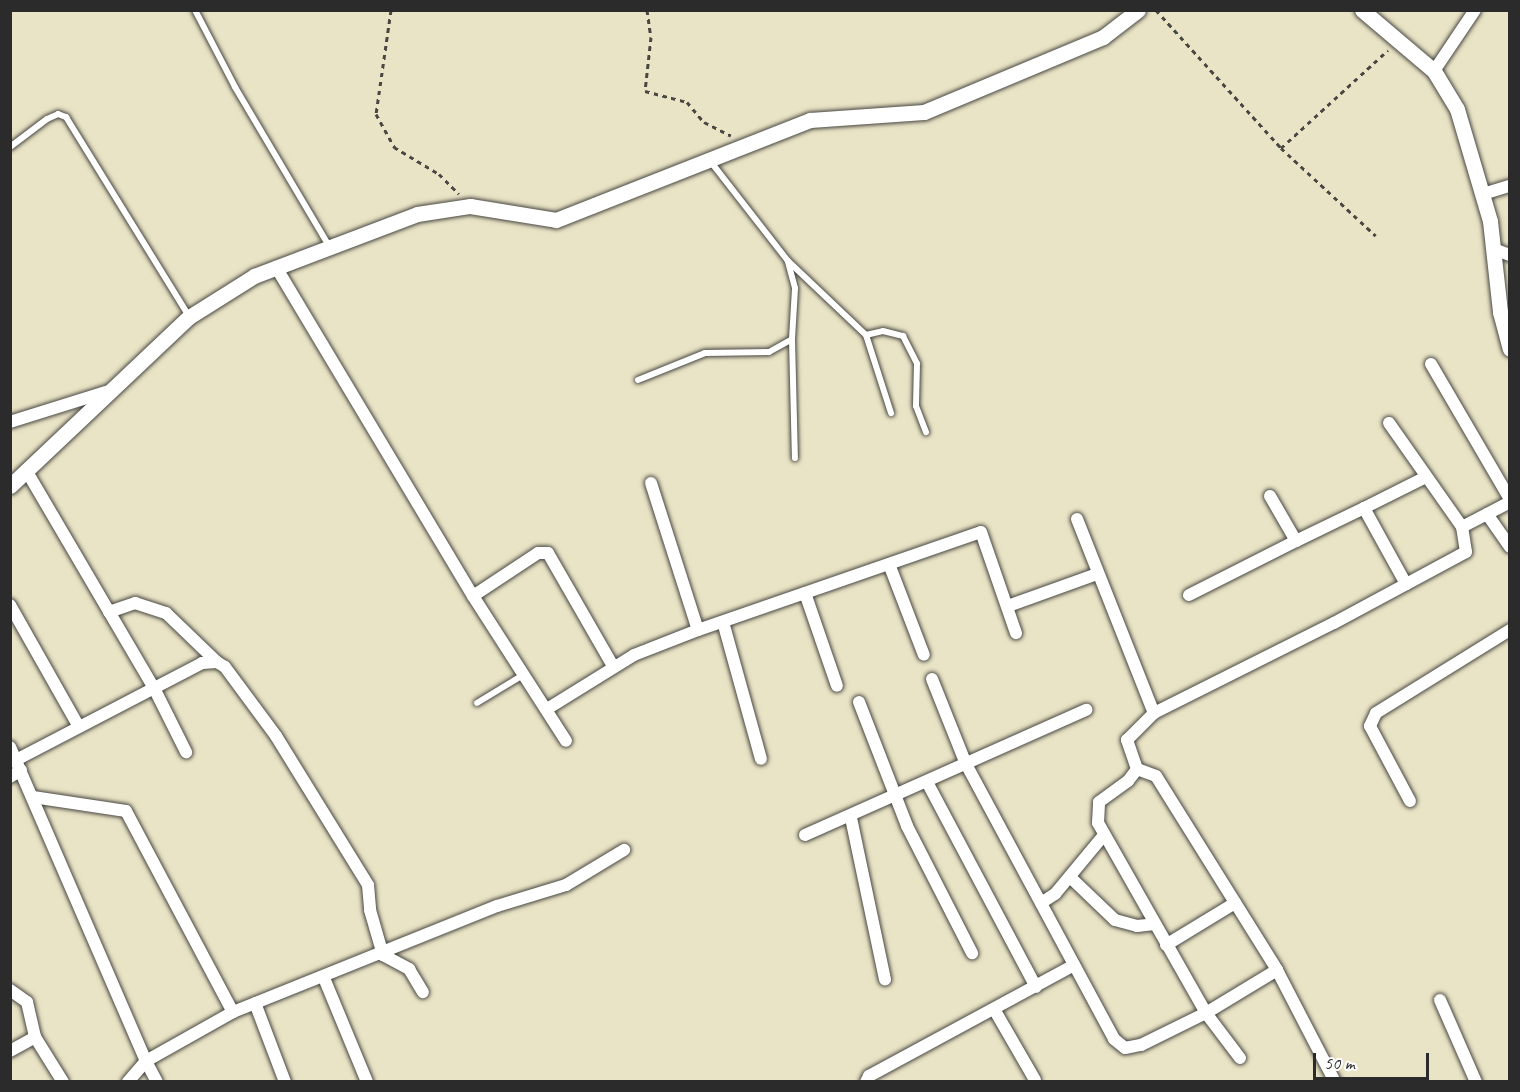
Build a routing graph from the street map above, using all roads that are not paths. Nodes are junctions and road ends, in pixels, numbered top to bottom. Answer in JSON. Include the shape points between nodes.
{"nodes":[{"id":1,"x":195,"y":10,"type":"edge"},
{"id":2,"x":1138,"y":10,"type":"edge"},
{"id":3,"x":1362,"y":10,"type":"edge"},
{"id":4,"x":1475,"y":10,"type":"edge"},
{"id":5,"x":1434,"y":71,"type":"junction"},
{"id":6,"x":10,"y":147,"type":"edge"},
{"id":7,"x":711,"y":162,"type":"junction"},
{"id":8,"x":1509,"y":186,"type":"edge"},
{"id":9,"x":1483,"y":194,"type":"junction"},
{"id":10,"x":329,"y":247,"type":"junction"},
{"id":11,"x":1494,"y":249,"type":"junction"},
{"id":12,"x":1509,"y":255,"type":"edge"},
{"id":13,"x":788,"y":261,"type":"junction"},
{"id":14,"x":276,"y":267,"type":"junction"},
{"id":15,"x":189,"y":317,"type":"junction"},
{"id":16,"x":866,"y":335,"type":"junction"},
{"id":17,"x":792,"y":339,"type":"junction"},
{"id":18,"x":1509,"y":349,"type":"edge"},
{"id":19,"x":1431,"y":364,"type":"dead end"},
{"id":20,"x":638,"y":380,"type":"dead end"},
{"id":21,"x":106,"y":392,"type":"junction"},
{"id":22,"x":891,"y":413,"type":"dead end"},
{"id":23,"x":10,"y":422,"type":"edge"},
{"id":24,"x":1389,"y":423,"type":"dead end"},
{"id":25,"x":926,"y":432,"type":"dead end"},
{"id":26,"x":795,"y":458,"type":"dead end"},
{"id":27,"x":27,"y":470,"type":"junction"},
{"id":28,"x":1426,"y":477,"type":"junction"},
{"id":29,"x":651,"y":483,"type":"dead end"},
{"id":30,"x":10,"y":486,"type":"edge"},
{"id":31,"x":1270,"y":496,"type":"dead end"},
{"id":32,"x":1509,"y":500,"type":"edge"},
{"id":33,"x":1364,"y":508,"type":"junction"},
{"id":34,"x":1487,"y":514,"type":"junction"},
{"id":35,"x":1077,"y":519,"type":"dead end"},
{"id":36,"x":1461,"y":527,"type":"junction"},
{"id":37,"x":1296,"y":541,"type":"junction"},
{"id":38,"x":1509,"y":547,"type":"edge"},
{"id":39,"x":889,"y":564,"type":"junction"},
{"id":40,"x":1097,"y":574,"type":"junction"},
{"id":41,"x":1406,"y":584,"type":"junction"},
{"id":42,"x":805,"y":593,"type":"junction"},
{"id":43,"x":1189,"y":595,"type":"dead end"},
{"id":44,"x":473,"y":596,"type":"junction"},
{"id":45,"x":10,"y":605,"type":"edge"},
{"id":46,"x":1008,"y":606,"type":"junction"},
{"id":47,"x":109,"y":612,"type":"junction"},
{"id":48,"x":723,"y":622,"type":"junction"},
{"id":49,"x":698,"y":630,"type":"junction"},
{"id":50,"x":1509,"y":630,"type":"edge"},
{"id":51,"x":1016,"y":633,"type":"dead end"},
{"id":52,"x":924,"y":655,"type":"dead end"},
{"id":53,"x":217,"y":662,"type":"junction"},
{"id":54,"x":613,"y":666,"type":"junction"},
{"id":55,"x":523,"y":675,"type":"junction"},
{"id":56,"x":932,"y":679,"type":"dead end"},
{"id":57,"x":837,"y":686,"type":"dead end"},
{"id":58,"x":154,"y":688,"type":"junction"},
{"id":59,"x":859,"y":702,"type":"dead end"},
{"id":60,"x":477,"y":703,"type":"dead end"},
{"id":61,"x":547,"y":709,"type":"junction"},
{"id":62,"x":1086,"y":710,"type":"dead end"},
{"id":63,"x":1154,"y":713,"type":"junction"},
{"id":64,"x":79,"y":727,"type":"junction"},
{"id":65,"x":566,"y":741,"type":"dead end"},
{"id":66,"x":10,"y":747,"type":"edge"},
{"id":67,"x":186,"y":752,"type":"dead end"},
{"id":68,"x":760,"y":759,"type":"dead end"},
{"id":69,"x":966,"y":764,"type":"junction"},
{"id":70,"x":16,"y":769,"type":"edge"},
{"id":71,"x":1137,"y":769,"type":"junction"},
{"id":72,"x":927,"y":782,"type":"junction"},
{"id":73,"x":33,"y":797,"type":"junction"},
{"id":74,"x":895,"y":797,"type":"junction"},
{"id":75,"x":1410,"y":801,"type":"dead end"},
{"id":76,"x":851,"y":818,"type":"junction"},
{"id":77,"x":806,"y":835,"type":"dead end"},
{"id":78,"x":1104,"y":835,"type":"junction"},
{"id":79,"x":624,"y":850,"type":"dead end"},
{"id":80,"x":1070,"y":877,"type":"junction"},
{"id":81,"x":1041,"y":903,"type":"junction"},
{"id":82,"x":1235,"y":903,"type":"junction"},
{"id":83,"x":1155,"y":924,"type":"junction"},
{"id":84,"x":1166,"y":945,"type":"junction"},
{"id":85,"x":972,"y":953,"type":"dead end"},
{"id":86,"x":383,"y":955,"type":"junction"},
{"id":87,"x":1074,"y":965,"type":"junction"},
{"id":88,"x":1277,"y":970,"type":"junction"},
{"id":89,"x":324,"y":978,"type":"junction"},
{"id":90,"x":885,"y":979,"type":"dead end"},
{"id":91,"x":1036,"y":987,"type":"junction"},
{"id":92,"x":10,"y":990,"type":"edge"},
{"id":93,"x":423,"y":992,"type":"dead end"},
{"id":94,"x":1440,"y":1000,"type":"dead end"},
{"id":95,"x":255,"y":1003,"type":"junction"},
{"id":96,"x":994,"y":1009,"type":"junction"},
{"id":97,"x":233,"y":1012,"type":"junction"},
{"id":98,"x":1206,"y":1014,"type":"junction"},
{"id":99,"x":35,"y":1037,"type":"junction"},
{"id":100,"x":10,"y":1051,"type":"edge"},
{"id":101,"x":1240,"y":1058,"type":"dead end"},
{"id":102,"x":146,"y":1061,"type":"junction"},
{"id":103,"x":1035,"y":1080,"type":"dead end"},
{"id":104,"x":63,"y":1082,"type":"edge"},
{"id":105,"x":128,"y":1082,"type":"edge"},
{"id":106,"x":157,"y":1082,"type":"edge"},
{"id":107,"x":285,"y":1082,"type":"edge"},
{"id":108,"x":367,"y":1082,"type":"edge"},
{"id":109,"x":866,"y":1082,"type":"edge"},
{"id":110,"x":1335,"y":1082,"type":"edge"},
{"id":111,"x":1476,"y":1082,"type":"edge"}],
"edges":[{"from":1,"to":10,"type":"lane","via":[[230,80]]},
{"from":2,"to":7,"type":"street","via":[[1103,37],[924,112],[810,120]]},
{"from":3,"to":5,"type":"street"},
{"from":4,"to":5,"type":"street"},
{"from":5,"to":9,"type":"street","via":[[1457,109]]},
{"from":6,"to":15,"type":"lane","via":[[47,119],[58,114],[66,117]]},
{"from":7,"to":10,"type":"street","via":[[556,220],[470,206],[417,213]]},
{"from":7,"to":13,"type":"lane"},
{"from":8,"to":9,"type":"street"},
{"from":9,"to":11,"type":"street"},
{"from":10,"to":14,"type":"street"},
{"from":11,"to":12,"type":"street"},
{"from":11,"to":18,"type":"street","via":[[1500,312]]},
{"from":13,"to":16,"type":"lane"},
{"from":13,"to":17,"type":"lane","via":[[795,288]]},
{"from":14,"to":15,"type":"street","via":[[254,276]]},
{"from":14,"to":44,"type":"street"},
{"from":15,"to":21,"type":"street"},
{"from":16,"to":22,"type":"lane"},
{"from":16,"to":25,"type":"lane","via":[[883,331],[903,336],[911,347],[917,364],[916,406]]},
{"from":17,"to":20,"type":"lane","via":[[770,352],[705,353]]},
{"from":17,"to":26,"type":"lane"},
{"from":19,"to":32,"type":"street"},
{"from":21,"to":23,"type":"street"},
{"from":21,"to":27,"type":"street"},
{"from":24,"to":28,"type":"street"},
{"from":27,"to":30,"type":"street"},
{"from":27,"to":47,"type":"street"},
{"from":28,"to":33,"type":"street"},
{"from":28,"to":36,"type":"street"},
{"from":29,"to":49,"type":"street"},
{"from":31,"to":37,"type":"street"},
{"from":32,"to":34,"type":"street"},
{"from":33,"to":37,"type":"street"},
{"from":33,"to":41,"type":"street"},
{"from":34,"to":36,"type":"street"},
{"from":34,"to":38,"type":"street"},
{"from":35,"to":40,"type":"street"},
{"from":36,"to":41,"type":"street","via":[[1466,552]]},
{"from":37,"to":43,"type":"street"},
{"from":39,"to":42,"type":"street"},
{"from":39,"to":46,"type":"street","via":[[981,532]]},
{"from":39,"to":52,"type":"street"},
{"from":40,"to":46,"type":"street"},
{"from":40,"to":63,"type":"street"},
{"from":41,"to":63,"type":"street"},
{"from":42,"to":48,"type":"street"},
{"from":42,"to":57,"type":"street"},
{"from":44,"to":54,"type":"street","via":[[538,553],[548,553]]},
{"from":44,"to":55,"type":"street"},
{"from":45,"to":64,"type":"street"},
{"from":46,"to":51,"type":"street"},
{"from":47,"to":53,"type":"street","via":[[135,603],[166,613]]},
{"from":47,"to":58,"type":"street"},
{"from":48,"to":49,"type":"street"},
{"from":48,"to":68,"type":"street"},
{"from":49,"to":54,"type":"street"},
{"from":50,"to":75,"type":"street","via":[[1376,713],[1370,726]]},
{"from":53,"to":58,"type":"street","via":[[202,663]]},
{"from":53,"to":86,"type":"street","via":[[225,667],[276,736],[368,885],[370,910]]},
{"from":54,"to":61,"type":"street"},
{"from":55,"to":60,"type":"lane"},
{"from":55,"to":61,"type":"street"},
{"from":56,"to":69,"type":"street"},
{"from":58,"to":64,"type":"street"},
{"from":58,"to":67,"type":"street"},
{"from":59,"to":74,"type":"street"},
{"from":61,"to":65,"type":"street"},
{"from":62,"to":69,"type":"street"},
{"from":63,"to":71,"type":"street","via":[[1127,740]]},
{"from":64,"to":70,"type":"street"},
{"from":66,"to":70,"type":"street"},
{"from":69,"to":72,"type":"street"},
{"from":69,"to":81,"type":"street"},
{"from":70,"to":73,"type":"street"},
{"from":71,"to":78,"type":"street","via":[[1128,781],[1099,802],[1096,816]]},
{"from":71,"to":82,"type":"street","via":[[1156,776]]},
{"from":72,"to":74,"type":"street"},
{"from":72,"to":91,"type":"street"},
{"from":73,"to":97,"type":"street","via":[[126,811]]},
{"from":73,"to":102,"type":"street"},
{"from":74,"to":76,"type":"street"},
{"from":74,"to":85,"type":"street"},
{"from":76,"to":77,"type":"street"},
{"from":76,"to":90,"type":"street"},
{"from":78,"to":80,"type":"street"},
{"from":78,"to":83,"type":"street"},
{"from":79,"to":86,"type":"street","via":[[566,885],[497,906]]},
{"from":80,"to":81,"type":"street"},
{"from":80,"to":83,"type":"street","via":[[1115,920],[1137,926]]},
{"from":81,"to":87,"type":"street"},
{"from":82,"to":84,"type":"street"},
{"from":82,"to":88,"type":"street"},
{"from":83,"to":84,"type":"street"},
{"from":84,"to":98,"type":"street"},
{"from":86,"to":89,"type":"street"},
{"from":86,"to":93,"type":"street","via":[[409,969]]},
{"from":87,"to":91,"type":"street"},
{"from":87,"to":98,"type":"street","via":[[1114,1039],[1125,1048],[1141,1045]]},
{"from":88,"to":98,"type":"street"},
{"from":88,"to":110,"type":"street"},
{"from":89,"to":95,"type":"street"},
{"from":89,"to":108,"type":"street"},
{"from":91,"to":96,"type":"street"},
{"from":92,"to":99,"type":"street","via":[[27,1002]]},
{"from":94,"to":111,"type":"street"},
{"from":95,"to":97,"type":"street"},
{"from":95,"to":107,"type":"street"},
{"from":96,"to":103,"type":"street"},
{"from":96,"to":109,"type":"street","via":[[869,1076]]},
{"from":97,"to":102,"type":"street"},
{"from":98,"to":101,"type":"street"},
{"from":99,"to":100,"type":"street"},
{"from":99,"to":104,"type":"street"},
{"from":102,"to":105,"type":"street"},
{"from":102,"to":106,"type":"street"}]}
